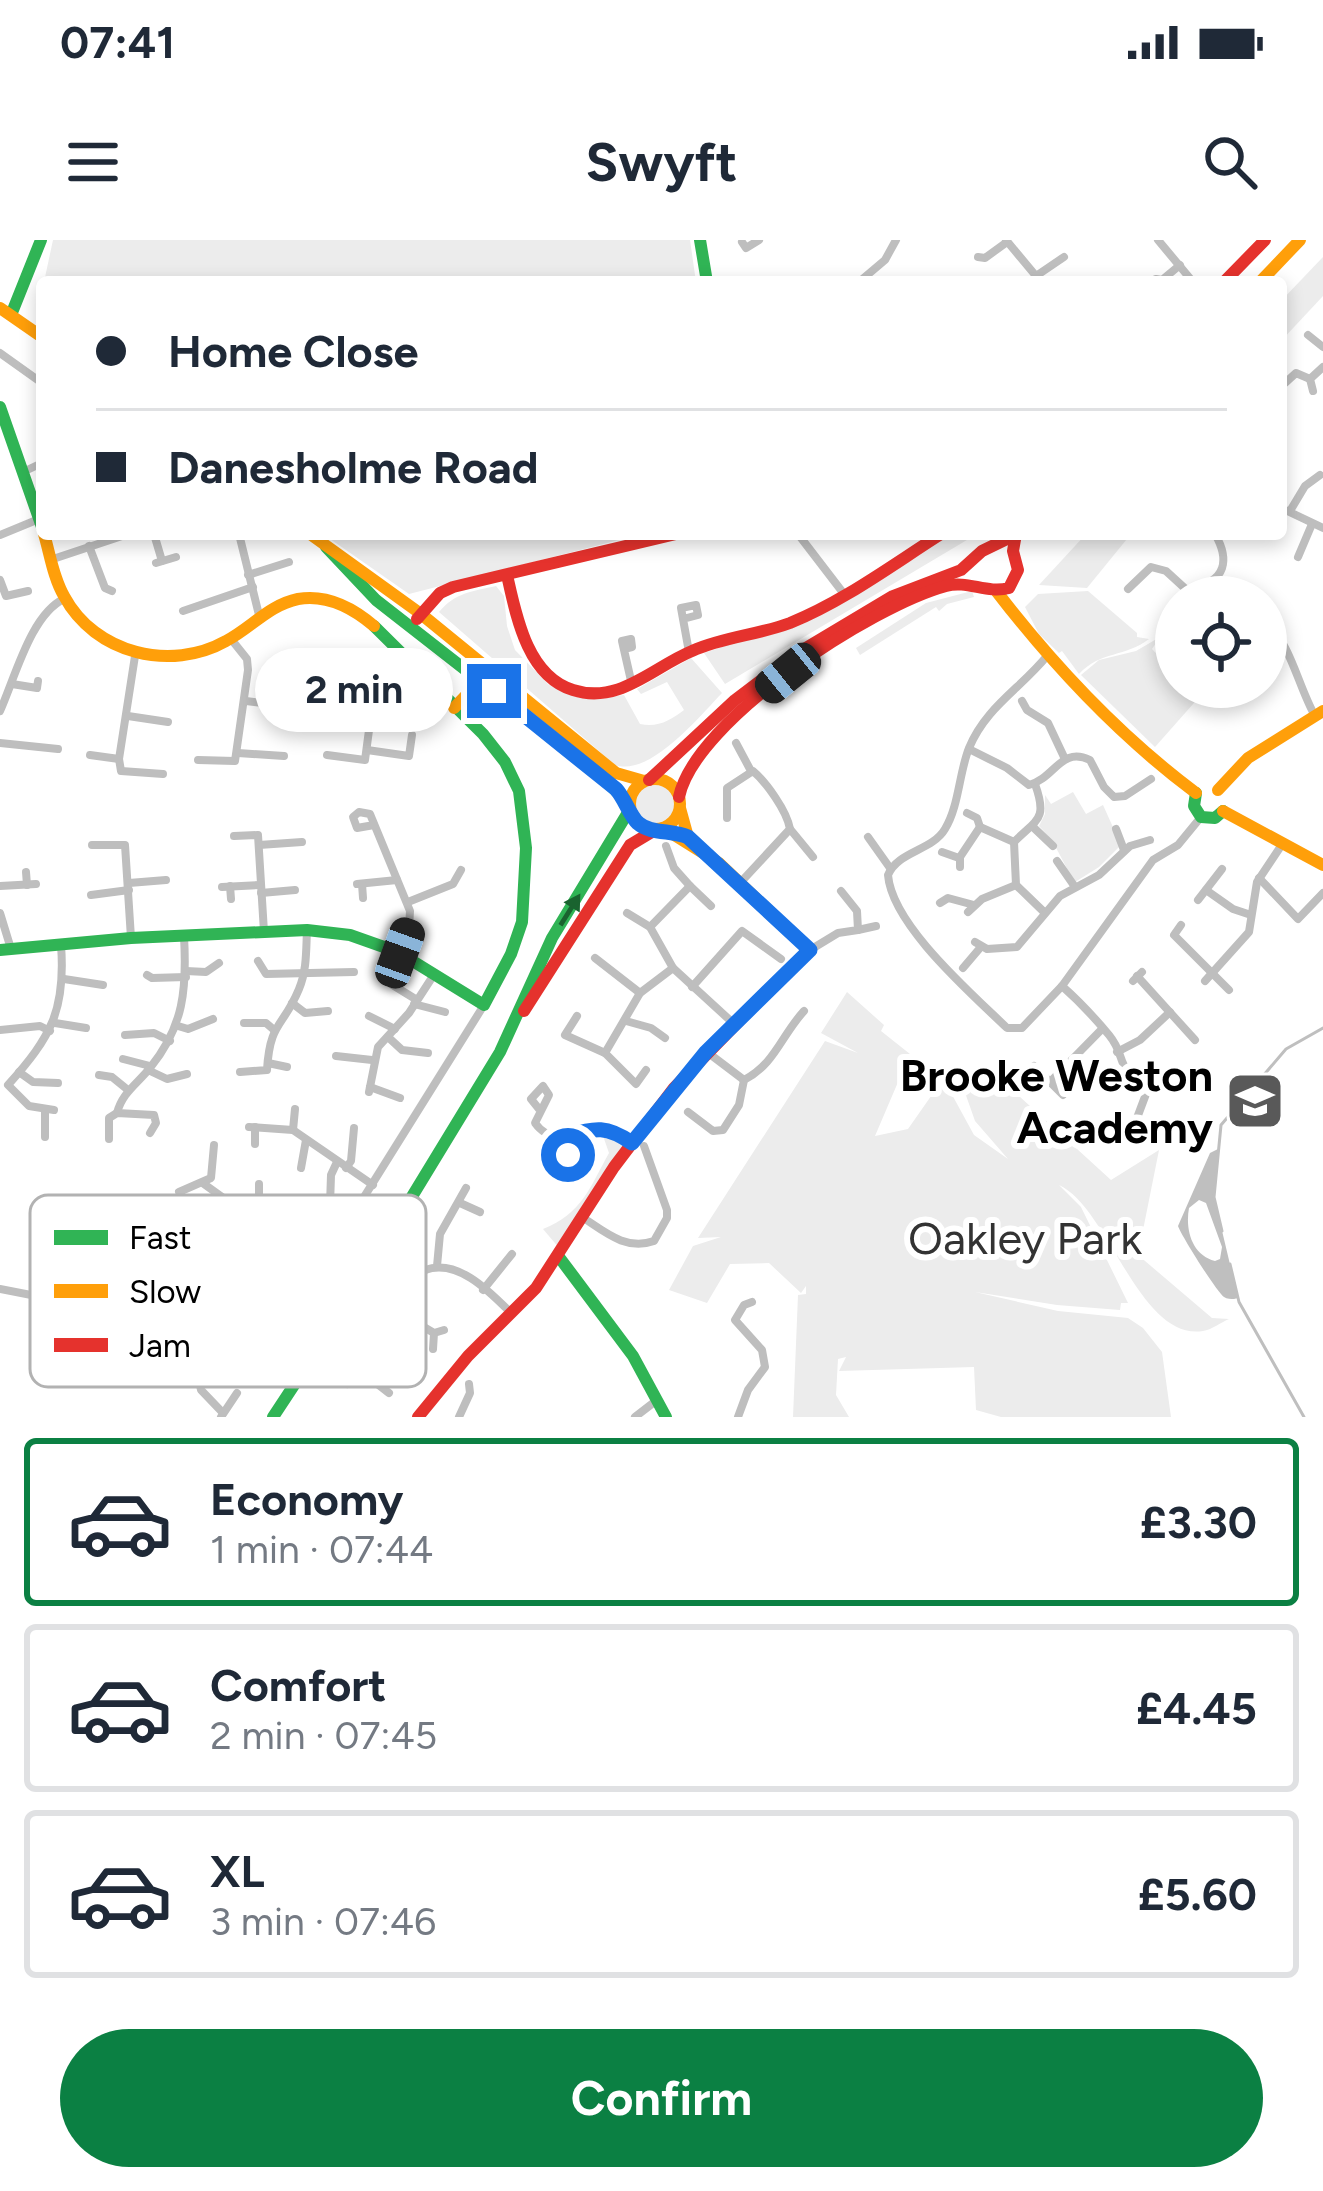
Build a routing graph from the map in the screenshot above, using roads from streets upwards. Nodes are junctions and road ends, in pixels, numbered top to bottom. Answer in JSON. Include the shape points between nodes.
{"nodes":[{"id":1,"x":41,"y":240,"type":"edge"},
{"id":2,"x":700,"y":240,"type":"edge"},
{"id":3,"x":759,"y":240,"type":"edge"},
{"id":4,"x":896,"y":240,"type":"edge"},
{"id":5,"x":1158,"y":240,"type":"edge"},
{"id":6,"x":1265,"y":240,"type":"edge"},
{"id":7,"x":1300,"y":240,"type":"edge"},
{"id":8,"x":1006,"y":241,"type":"edge"},
{"id":9,"x":742,"y":242,"type":"edge"},
{"id":10,"x":978,"y":257,"type":"dead end"},
{"id":11,"x":1064,"y":257,"type":"dead end"},
{"id":12,"x":1180,"y":265,"type":"junction"},
{"id":13,"x":706,"y":276,"type":"edge"},
{"id":14,"x":867,"y":276,"type":"edge"},
{"id":15,"x":1035,"y":276,"type":"edge"},
{"id":16,"x":1042,"y":276,"type":"edge"},
{"id":17,"x":1167,"y":276,"type":"edge"},
{"id":18,"x":1188,"y":276,"type":"edge"},
{"id":19,"x":1230,"y":276,"type":"edge"},
{"id":20,"x":1266,"y":276,"type":"edge"},
{"id":21,"x":3,"y":309,"type":"edge"},
{"id":22,"x":36,"y":333,"type":"edge"},
{"id":23,"x":1308,"y":335,"type":"dead end"},
{"id":24,"x":1323,"y":347,"type":"edge"},
{"id":25,"x":0,"y":353,"type":"edge"},
{"id":26,"x":1323,"y":367,"type":"edge"},
{"id":27,"x":36,"y":378,"type":"edge"},
{"id":28,"x":1310,"y":379,"type":"junction"},
{"id":29,"x":1287,"y":381,"type":"edge"},
{"id":30,"x":1313,"y":391,"type":"dead end"},
{"id":31,"x":0,"y":407,"type":"edge"},
{"id":32,"x":5,"y":432,"type":"edge"},
{"id":33,"x":36,"y":466,"type":"edge"},
{"id":34,"x":25,"y":471,"type":"junction"},
{"id":35,"x":1320,"y":475,"type":"dead end"},
{"id":36,"x":36,"y":507,"type":"edge"},
{"id":37,"x":1287,"y":509,"type":"edge"},
{"id":38,"x":1287,"y":511,"type":"edge"},
{"id":39,"x":1312,"y":524,"type":"junction"},
{"id":40,"x":36,"y":528,"type":"edge"},
{"id":41,"x":1323,"y":528,"type":"edge"},
{"id":42,"x":0,"y":535,"type":"edge"},
{"id":43,"x":46,"y":540,"type":"edge"},
{"id":44,"x":155,"y":540,"type":"edge"},
{"id":45,"x":240,"y":540,"type":"edge"},
{"id":46,"x":318,"y":540,"type":"edge"},
{"id":47,"x":651,"y":540,"type":"edge"},
{"id":48,"x":803,"y":540,"type":"edge"},
{"id":49,"x":931,"y":540,"type":"edge"},
{"id":50,"x":1007,"y":540,"type":"edge"},
{"id":51,"x":1016,"y":540,"type":"edge"},
{"id":52,"x":1219,"y":540,"type":"edge"},
{"id":53,"x":92,"y":541,"type":"edge"},
{"id":54,"x":326,"y":546,"type":"junction"},
{"id":55,"x":994,"y":547,"type":"junction"},
{"id":56,"x":176,"y":556,"type":"dead end"},
{"id":57,"x":1014,"y":556,"type":"junction"},
{"id":58,"x":1298,"y":557,"type":"dead end"},
{"id":59,"x":53,"y":559,"type":"junction"},
{"id":60,"x":289,"y":562,"type":"dead end"},
{"id":61,"x":974,"y":562,"type":"junction"},
{"id":62,"x":248,"y":575,"type":"junction"},
{"id":63,"x":507,"y":575,"type":"junction"},
{"id":64,"x":1171,"y":576,"type":"edge"},
{"id":65,"x":1216,"y":576,"type":"edge"},
{"id":66,"x":0,"y":580,"type":"edge"},
{"id":67,"x":978,"y":584,"type":"junction"},
{"id":68,"x":1013,"y":584,"type":"junction"},
{"id":69,"x":253,"y":587,"type":"junction"},
{"id":70,"x":1128,"y":590,"type":"dead end"},
{"id":71,"x":28,"y":591,"type":"dead end"},
{"id":72,"x":112,"y":591,"type":"dead end"},
{"id":73,"x":997,"y":592,"type":"junction"},
{"id":74,"x":844,"y":594,"type":"junction"},
{"id":75,"x":3,"y":597,"type":"edge"},
{"id":76,"x":64,"y":599,"type":"junction"},
{"id":77,"x":1013,"y":608,"type":"junction"},
{"id":78,"x":183,"y":611,"type":"dead end"},
{"id":79,"x":260,"y":614,"type":"junction"},
{"id":80,"x":421,"y":614,"type":"junction"},
{"id":81,"x":682,"y":619,"type":"dead end"},
{"id":82,"x":412,"y":626,"type":"junction"},
{"id":83,"x":231,"y":639,"type":"junction"},
{"id":84,"x":624,"y":649,"type":"dead end"},
{"id":85,"x":689,"y":652,"type":"junction"},
{"id":86,"x":1287,"y":652,"type":"edge"},
{"id":87,"x":135,"y":656,"type":"junction"},
{"id":88,"x":1048,"y":656,"type":"junction"},
{"id":89,"x":475,"y":657,"type":"junction"},
{"id":90,"x":405,"y":659,"type":"junction"},
{"id":91,"x":496,"y":674,"type":"junction"},
{"id":92,"x":13,"y":684,"type":"junction"},
{"id":93,"x":632,"y":685,"type":"junction"},
{"id":94,"x":40,"y":686,"type":"dead end"},
{"id":95,"x":340,"y":689,"type":"dead end"},
{"id":96,"x":374,"y":694,"type":"junction"},
{"id":97,"x":464,"y":694,"type":"junction"},
{"id":98,"x":246,"y":701,"type":"junction"},
{"id":99,"x":277,"y":705,"type":"dead end"},
{"id":100,"x":1023,"y":709,"type":"dead end"},
{"id":101,"x":0,"y":711,"type":"edge"},
{"id":102,"x":1319,"y":714,"type":"edge"},
{"id":103,"x":127,"y":716,"type":"junction"},
{"id":104,"x":168,"y":722,"type":"dead end"},
{"id":105,"x":412,"y":736,"type":"dead end"},
{"id":106,"x":0,"y":742,"type":"edge"},
{"id":107,"x":736,"y":743,"type":"dead end"},
{"id":108,"x":54,"y":746,"type":"dead end"},
{"id":109,"x":969,"y":749,"type":"junction"},
{"id":110,"x":367,"y":750,"type":"junction"},
{"id":111,"x":237,"y":753,"type":"junction"},
{"id":112,"x":332,"y":753,"type":"dead end"},
{"id":113,"x":90,"y":755,"type":"dead end"},
{"id":114,"x":284,"y":755,"type":"dead end"},
{"id":115,"x":1064,"y":757,"type":"junction"},
{"id":116,"x":119,"y":759,"type":"junction"},
{"id":117,"x":198,"y":760,"type":"dead end"},
{"id":118,"x":160,"y":770,"type":"dead end"},
{"id":119,"x":751,"y":771,"type":"junction"},
{"id":120,"x":1151,"y":779,"type":"dead end"},
{"id":121,"x":646,"y":780,"type":"junction"},
{"id":122,"x":1035,"y":784,"type":"junction"},
{"id":123,"x":1218,"y":790,"type":"junction"},
{"id":124,"x":1196,"y":794,"type":"junction"},
{"id":125,"x":679,"y":802,"type":"junction"},
{"id":126,"x":629,"y":806,"type":"junction"},
{"id":127,"x":1223,"y":811,"type":"junction"},
{"id":128,"x":967,"y":813,"type":"dead end"},
{"id":129,"x":1201,"y":817,"type":"junction"},
{"id":130,"x":727,"y":818,"type":"dead end"},
{"id":131,"x":374,"y":825,"type":"dead end"},
{"id":132,"x":980,"y":826,"type":"junction"},
{"id":133,"x":1033,"y":826,"type":"junction"},
{"id":134,"x":659,"y":829,"type":"junction"},
{"id":135,"x":790,"y":829,"type":"junction"},
{"id":136,"x":1117,"y":829,"type":"dead end"},
{"id":137,"x":234,"y":836,"type":"dead end"},
{"id":138,"x":258,"y":836,"type":"junction"},
{"id":139,"x":688,"y":837,"type":"junction"},
{"id":140,"x":868,"y":837,"type":"dead end"},
{"id":141,"x":296,"y":839,"type":"dead end"},
{"id":142,"x":98,"y":842,"type":"dead end"},
{"id":143,"x":1014,"y":842,"type":"junction"},
{"id":144,"x":1283,"y":843,"type":"junction"},
{"id":145,"x":1146,"y":844,"type":"dead end"},
{"id":146,"x":1053,"y":846,"type":"dead end"},
{"id":147,"x":666,"y":847,"type":"dead end"},
{"id":148,"x":1124,"y":850,"type":"junction"},
{"id":149,"x":942,"y":852,"type":"dead end"},
{"id":150,"x":813,"y":857,"type":"dead end"},
{"id":151,"x":1057,"y":861,"type":"dead end"},
{"id":152,"x":1323,"y":865,"type":"edge"},
{"id":153,"x":890,"y":868,"type":"junction"},
{"id":154,"x":1222,"y":868,"type":"dead end"},
{"id":155,"x":461,"y":870,"type":"dead end"},
{"id":156,"x":26,"y":872,"type":"dead end"},
{"id":157,"x":160,"y":878,"type":"dead end"},
{"id":158,"x":1259,"y":878,"type":"junction"},
{"id":159,"x":397,"y":880,"type":"junction"},
{"id":160,"x":740,"y":883,"type":"junction"},
{"id":161,"x":1016,"y":885,"type":"junction"},
{"id":162,"x":0,"y":886,"type":"edge"},
{"id":163,"x":129,"y":886,"type":"junction"},
{"id":164,"x":690,"y":886,"type":"junction"},
{"id":165,"x":1075,"y":887,"type":"junction"},
{"id":166,"x":261,"y":889,"type":"junction"},
{"id":167,"x":295,"y":890,"type":"dead end"},
{"id":168,"x":1206,"y":890,"type":"junction"},
{"id":169,"x":841,"y":891,"type":"dead end"},
{"id":170,"x":1323,"y":893,"type":"edge"},
{"id":171,"x":91,"y":895,"type":"dead end"},
{"id":172,"x":363,"y":898,"type":"dead end"},
{"id":173,"x":231,"y":899,"type":"dead end"},
{"id":174,"x":1198,"y":901,"type":"dead end"},
{"id":175,"x":407,"y":902,"type":"junction"},
{"id":176,"x":940,"y":903,"type":"dead end"},
{"id":177,"x":711,"y":906,"type":"dead end"},
{"id":178,"x":1044,"y":912,"type":"junction"},
{"id":179,"x":0,"y":913,"type":"edge"},
{"id":180,"x":627,"y":913,"type":"dead end"},
{"id":181,"x":1252,"y":915,"type":"junction"},
{"id":182,"x":1181,"y":925,"type":"dead end"},
{"id":183,"x":876,"y":926,"type":"dead end"},
{"id":184,"x":650,"y":927,"type":"junction"},
{"id":185,"x":307,"y":930,"type":"junction"},
{"id":186,"x":858,"y":930,"type":"junction"},
{"id":187,"x":264,"y":932,"type":"junction"},
{"id":188,"x":184,"y":936,"type":"junction"},
{"id":189,"x":131,"y":938,"type":"junction"},
{"id":190,"x":61,"y":945,"type":"junction"},
{"id":191,"x":5,"y":950,"type":"edge"},
{"id":192,"x":810,"y":950,"type":"junction"},
{"id":193,"x":400,"y":953,"type":"junction"},
{"id":194,"x":595,"y":958,"type":"dead end"},
{"id":195,"x":781,"y":959,"type":"dead end"},
{"id":196,"x":258,"y":961,"type":"dead end"},
{"id":197,"x":219,"y":963,"type":"dead end"},
{"id":198,"x":673,"y":968,"type":"junction"},
{"id":199,"x":963,"y":968,"type":"dead end"},
{"id":200,"x":305,"y":972,"type":"junction"},
{"id":201,"x":354,"y":972,"type":"dead end"},
{"id":202,"x":1213,"y":972,"type":"junction"},
{"id":203,"x":435,"y":973,"type":"junction"},
{"id":204,"x":186,"y":974,"type":"junction"},
{"id":205,"x":147,"y":975,"type":"dead end"},
{"id":206,"x":1137,"y":976,"type":"dead end"},
{"id":207,"x":64,"y":980,"type":"junction"},
{"id":208,"x":1205,"y":981,"type":"dead end"},
{"id":209,"x":392,"y":984,"type":"dead end"},
{"id":210,"x":103,"y":985,"type":"dead end"},
{"id":211,"x":692,"y":986,"type":"junction"},
{"id":212,"x":1062,"y":986,"type":"junction"},
{"id":213,"x":1229,"y":990,"type":"dead end"},
{"id":214,"x":640,"y":993,"type":"junction"},
{"id":215,"x":416,"y":1002,"type":"junction"},
{"id":216,"x":292,"y":1003,"type":"junction"},
{"id":217,"x":484,"y":1005,"type":"junction"},
{"id":218,"x":328,"y":1011,"type":"dead end"},
{"id":219,"x":804,"y":1011,"type":"dead end"},
{"id":220,"x":445,"y":1012,"type":"dead end"},
{"id":221,"x":1170,"y":1012,"type":"junction"},
{"id":222,"x":520,"y":1015,"type":"junction"},
{"id":223,"x":369,"y":1016,"type":"dead end"},
{"id":224,"x":577,"y":1016,"type":"dead end"},
{"id":225,"x":213,"y":1019,"type":"dead end"},
{"id":226,"x":626,"y":1021,"type":"junction"},
{"id":227,"x":244,"y":1023,"type":"dead end"},
{"id":228,"x":733,"y":1023,"type":"junction"},
{"id":229,"x":53,"y":1026,"type":"junction"},
{"id":230,"x":178,"y":1026,"type":"junction"},
{"id":231,"x":86,"y":1028,"type":"dead end"},
{"id":232,"x":273,"y":1029,"type":"junction"},
{"id":233,"x":0,"y":1030,"type":"edge"},
{"id":234,"x":1102,"y":1030,"type":"junction"},
{"id":235,"x":392,"y":1033,"type":"junction"},
{"id":236,"x":125,"y":1035,"type":"dead end"},
{"id":237,"x":665,"y":1038,"type":"dead end"},
{"id":238,"x":1195,"y":1040,"type":"dead end"},
{"id":239,"x":170,"y":1041,"type":"junction"},
{"id":240,"x":706,"y":1052,"type":"junction"},
{"id":241,"x":1117,"y":1052,"type":"junction"},
{"id":242,"x":428,"y":1053,"type":"dead end"},
{"id":243,"x":604,"y":1053,"type":"junction"},
{"id":244,"x":336,"y":1056,"type":"dead end"},
{"id":245,"x":122,"y":1059,"type":"dead end"},
{"id":246,"x":372,"y":1060,"type":"junction"},
{"id":247,"x":286,"y":1066,"type":"dead end"},
{"id":248,"x":1034,"y":1066,"type":"dead end"},
{"id":249,"x":267,"y":1067,"type":"junction"},
{"id":250,"x":150,"y":1068,"type":"junction"},
{"id":251,"x":646,"y":1070,"type":"dead end"},
{"id":252,"x":20,"y":1072,"type":"junction"},
{"id":253,"x":240,"y":1072,"type":"dead end"},
{"id":254,"x":187,"y":1074,"type":"dead end"},
{"id":255,"x":99,"y":1075,"type":"dead end"},
{"id":256,"x":744,"y":1080,"type":"junction"},
{"id":257,"x":1050,"y":1082,"type":"junction"},
{"id":258,"x":58,"y":1083,"type":"dead end"},
{"id":259,"x":4,"y":1084,"type":"edge"},
{"id":260,"x":128,"y":1090,"type":"junction"},
{"id":261,"x":1064,"y":1095,"type":"dead end"},
{"id":262,"x":400,"y":1098,"type":"dead end"},
{"id":263,"x":295,"y":1109,"type":"dead end"},
{"id":264,"x":539,"y":1109,"type":"dead end"},
{"id":265,"x":116,"y":1113,"type":"junction"},
{"id":266,"x":689,"y":1116,"type":"dead end"},
{"id":267,"x":1092,"y":1125,"type":"dead end"},
{"id":268,"x":354,"y":1128,"type":"dead end"},
{"id":269,"x":293,"y":1130,"type":"junction"},
{"id":270,"x":150,"y":1133,"type":"dead end"},
{"id":271,"x":566,"y":1136,"type":"junction"},
{"id":272,"x":45,"y":1137,"type":"dead end"},
{"id":273,"x":109,"y":1138,"type":"dead end"},
{"id":274,"x":306,"y":1140,"type":"junction"},
{"id":275,"x":255,"y":1144,"type":"dead end"},
{"id":276,"x":638,"y":1144,"type":"junction"},
{"id":277,"x":214,"y":1145,"type":"dead end"},
{"id":278,"x":568,"y":1155,"type":"dead end"},
{"id":279,"x":341,"y":1165,"type":"junction"},
{"id":280,"x":301,"y":1168,"type":"dead end"},
{"id":281,"x":204,"y":1184,"type":"junction"},
{"id":282,"x":260,"y":1184,"type":"dead end"},
{"id":283,"x":374,"y":1185,"type":"junction"},
{"id":284,"x":466,"y":1188,"type":"dead end"},
{"id":285,"x":179,"y":1192,"type":"dead end"},
{"id":286,"x":219,"y":1195,"type":"edge"},
{"id":287,"x":260,"y":1195,"type":"edge"},
{"id":288,"x":330,"y":1195,"type":"edge"},
{"id":289,"x":368,"y":1195,"type":"edge"},
{"id":290,"x":412,"y":1195,"type":"edge"},
{"id":291,"x":460,"y":1203,"type":"junction"},
{"id":292,"x":480,"y":1212,"type":"dead end"},
{"id":293,"x":582,"y":1217,"type":"junction"},
{"id":294,"x":513,"y":1253,"type":"dead end"},
{"id":295,"x":559,"y":1257,"type":"junction"},
{"id":296,"x":437,"y":1266,"type":"junction"},
{"id":297,"x":426,"y":1271,"type":"edge"},
{"id":298,"x":0,"y":1289,"type":"edge"},
{"id":299,"x":484,"y":1290,"type":"junction"},
{"id":300,"x":30,"y":1295,"type":"edge"},
{"id":301,"x":752,"y":1303,"type":"dead end"},
{"id":302,"x":512,"y":1314,"type":"junction"},
{"id":303,"x":426,"y":1325,"type":"edge"},
{"id":304,"x":433,"y":1349,"type":"dead end"},
{"id":305,"x":200,"y":1387,"type":"edge"},
{"id":306,"x":293,"y":1387,"type":"edge"},
{"id":307,"x":382,"y":1387,"type":"edge"},
{"id":308,"x":472,"y":1391,"type":"dead end"},
{"id":309,"x":237,"y":1394,"type":"dead end"},
{"id":310,"x":392,"y":1395,"type":"dead end"},
{"id":311,"x":658,"y":1399,"type":"junction"},
{"id":312,"x":222,"y":1415,"type":"edge"},
{"id":313,"x":273,"y":1417,"type":"edge"},
{"id":314,"x":418,"y":1417,"type":"edge"},
{"id":315,"x":459,"y":1417,"type":"edge"},
{"id":316,"x":634,"y":1417,"type":"edge"},
{"id":317,"x":666,"y":1417,"type":"edge"},
{"id":318,"x":738,"y":1417,"type":"edge"}],
"edges":[{"from":1,"to":21,"type":"street"},
{"from":2,"to":13,"type":"street"},
{"from":3,"to":9,"type":"street","via":[[746,248]]},
{"from":4,"to":14,"type":"street"},
{"from":5,"to":12,"type":"street"},
{"from":6,"to":19,"type":"street"},
{"from":7,"to":20,"type":"street"},
{"from":8,"to":10,"type":"street"},
{"from":8,"to":15,"type":"street"},
{"from":11,"to":16,"type":"street"},
{"from":12,"to":17,"type":"street"},
{"from":12,"to":18,"type":"street"},
{"from":21,"to":22,"type":"street"},
{"from":23,"to":24,"type":"street"},
{"from":25,"to":27,"type":"street"},
{"from":26,"to":28,"type":"street"},
{"from":28,"to":29,"type":"street","via":[[1296,373]]},
{"from":28,"to":30,"type":"street"},
{"from":31,"to":32,"type":"street"},
{"from":32,"to":34,"type":"street"},
{"from":33,"to":34,"type":"street"},
{"from":34,"to":36,"type":"street"},
{"from":35,"to":37,"type":"street"},
{"from":38,"to":39,"type":"street"},
{"from":39,"to":41,"type":"street"},
{"from":39,"to":58,"type":"street"},
{"from":40,"to":42,"type":"street"},
{"from":43,"to":59,"type":"street"},
{"from":44,"to":56,"type":"street","via":[[159,562]]},
{"from":45,"to":62,"type":"street"},
{"from":46,"to":54,"type":"street"},
{"from":47,"to":63,"type":"street"},
{"from":48,"to":74,"type":"street"},
{"from":49,"to":74,"type":"street"},
{"from":50,"to":55,"type":"street"},
{"from":51,"to":57,"type":"street"},
{"from":52,"to":65,"type":"street","via":[[1226,552]]},
{"from":53,"to":59,"type":"street"},
{"from":53,"to":72,"type":"street"},
{"from":54,"to":80,"type":"street"},
{"from":54,"to":82,"type":"street"},
{"from":55,"to":57,"type":"street"},
{"from":55,"to":61,"type":"street"},
{"from":57,"to":68,"type":"street"},
{"from":59,"to":76,"type":"street"},
{"from":60,"to":62,"type":"street"},
{"from":61,"to":67,"type":"street"},
{"from":61,"to":121,"type":"street","via":[[893,596],[796,654]]},
{"from":62,"to":69,"type":"street"},
{"from":63,"to":80,"type":"street","via":[[452,587]]},
{"from":63,"to":93,"type":"street","via":[[522,640],[546,674],[583,692]]},
{"from":64,"to":70,"type":"street","via":[[1151,567]]},
{"from":66,"to":75,"type":"street"},
{"from":67,"to":73,"type":"street"},
{"from":67,"to":125,"type":"street","via":[[921,593],[788,673],[700,753]]},
{"from":68,"to":73,"type":"street"},
{"from":68,"to":77,"type":"street"},
{"from":69,"to":78,"type":"street"},
{"from":69,"to":79,"type":"street"},
{"from":71,"to":75,"type":"street"},
{"from":73,"to":77,"type":"street"},
{"from":74,"to":85,"type":"street","via":[[787,624]]},
{"from":76,"to":87,"type":"street"},
{"from":76,"to":92,"type":"street","via":[[46,610]]},
{"from":77,"to":88,"type":"street"},
{"from":79,"to":83,"type":"street"},
{"from":79,"to":90,"type":"street","via":[[298,599],[328,599],[359,614]]},
{"from":80,"to":82,"type":"street"},
{"from":80,"to":89,"type":"street"},
{"from":81,"to":85,"type":"street"},
{"from":82,"to":97,"type":"street","via":[[463,667]]},
{"from":83,"to":87,"type":"street","via":[[189,657]]},
{"from":83,"to":98,"type":"street","via":[[247,658]]},
{"from":84,"to":93,"type":"street"},
{"from":85,"to":93,"type":"street"},
{"from":86,"to":102,"type":"street"},
{"from":87,"to":103,"type":"street"},
{"from":88,"to":109,"type":"street","via":[[990,710]]},
{"from":88,"to":124,"type":"street"},
{"from":89,"to":91,"type":"street"},
{"from":89,"to":97,"type":"street"},
{"from":90,"to":96,"type":"street"},
{"from":90,"to":97,"type":"street","via":[[438,692]]},
{"from":91,"to":97,"type":"street"},
{"from":91,"to":121,"type":"street","via":[[616,773]]},
{"from":92,"to":94,"type":"street"},
{"from":92,"to":101,"type":"street"},
{"from":95,"to":96,"type":"street"},
{"from":96,"to":110,"type":"street"},
{"from":97,"to":126,"type":"street","via":[[494,691]]},
{"from":97,"to":217,"type":"street","via":[[469,722],[517,780],[525,832],[522,924]]},
{"from":98,"to":99,"type":"street"},
{"from":98,"to":111,"type":"street"},
{"from":100,"to":115,"type":"street","via":[[1048,723]]},
{"from":102,"to":123,"type":"street","via":[[1248,758]]},
{"from":103,"to":104,"type":"street"},
{"from":103,"to":116,"type":"street"},
{"from":105,"to":110,"type":"street","via":[[409,756]]},
{"from":106,"to":108,"type":"street"},
{"from":107,"to":119,"type":"street"},
{"from":109,"to":122,"type":"street"},
{"from":109,"to":153,"type":"street","via":[[945,829]]},
{"from":110,"to":112,"type":"street","via":[[365,760]]},
{"from":111,"to":114,"type":"street"},
{"from":111,"to":117,"type":"street","via":[[231,763]]},
{"from":113,"to":116,"type":"street"},
{"from":115,"to":120,"type":"street","via":[[1088,757],[1107,799]]},
{"from":115,"to":122,"type":"street"},
{"from":116,"to":118,"type":"street","via":[[121,771]]},
{"from":119,"to":130,"type":"street","via":[[727,788]]},
{"from":119,"to":135,"type":"street","via":[[786,811]]},
{"from":121,"to":125,"type":"street","via":[[664,781]]},
{"from":121,"to":126,"type":"street"},
{"from":122,"to":133,"type":"street","via":[[1042,809]]},
{"from":123,"to":124,"type":"street"},
{"from":123,"to":127,"type":"street"},
{"from":124,"to":129,"type":"street"},
{"from":125,"to":134,"type":"street","via":[[674,820]]},
{"from":125,"to":139,"type":"street"},
{"from":126,"to":134,"type":"street","via":[[636,821]]},
{"from":222,"to":126,"type":"street","one_way":true,"via":[[552,938]]},
{"from":127,"to":129,"type":"street"},
{"from":127,"to":144,"type":"street"},
{"from":128,"to":132,"type":"street"},
{"from":129,"to":212,"type":"street","via":[[1153,860]]},
{"from":131,"to":159,"type":"street"},
{"from":132,"to":143,"type":"street"},
{"from":132,"to":149,"type":"street","via":[[959,862]]},
{"from":133,"to":143,"type":"street"},
{"from":133,"to":146,"type":"street"},
{"from":134,"to":139,"type":"street"},
{"from":134,"to":222,"type":"street","via":[[630,845]]},
{"from":135,"to":150,"type":"street"},
{"from":135,"to":160,"type":"street"},
{"from":136,"to":148,"type":"street"},
{"from":137,"to":138,"type":"street"},
{"from":138,"to":141,"type":"street"},
{"from":138,"to":166,"type":"street"},
{"from":139,"to":160,"type":"street"},
{"from":140,"to":153,"type":"street"},
{"from":142,"to":163,"type":"street","via":[[125,845]]},
{"from":143,"to":161,"type":"street"},
{"from":144,"to":152,"type":"street"},
{"from":144,"to":158,"type":"street"},
{"from":145,"to":148,"type":"street"},
{"from":147,"to":164,"type":"street"},
{"from":148,"to":165,"type":"street"},
{"from":151,"to":165,"type":"street"},
{"from":153,"to":212,"type":"street","via":[[887,882],[910,928],[1009,1030]]},
{"from":154,"to":168,"type":"street"},
{"from":155,"to":175,"type":"street","via":[[453,884]]},
{"from":156,"to":162,"type":"street","via":[[31,884]]},
{"from":157,"to":163,"type":"street"},
{"from":158,"to":170,"type":"street","via":[[1277,907],[1298,919]]},
{"from":158,"to":181,"type":"street"},
{"from":159,"to":172,"type":"street","via":[[360,884]]},
{"from":159,"to":175,"type":"street"},
{"from":160,"to":192,"type":"street"},
{"from":161,"to":176,"type":"street","via":[[971,909],[948,898]]},
{"from":161,"to":178,"type":"street"},
{"from":163,"to":171,"type":"street"},
{"from":163,"to":189,"type":"street"},
{"from":164,"to":177,"type":"street"},
{"from":164,"to":184,"type":"street"},
{"from":165,"to":178,"type":"street"},
{"from":166,"to":167,"type":"street"},
{"from":166,"to":173,"type":"street","via":[[226,887]]},
{"from":166,"to":187,"type":"street"},
{"from":168,"to":174,"type":"street"},
{"from":168,"to":181,"type":"street"},
{"from":169,"to":186,"type":"street","via":[[857,910]]},
{"from":175,"to":193,"type":"street"},
{"from":178,"to":199,"type":"street","via":[[1017,947],[977,945]]},
{"from":179,"to":191,"type":"street"},
{"from":180,"to":184,"type":"street"},
{"from":181,"to":202,"type":"street","via":[[1249,932]]},
{"from":182,"to":202,"type":"street","via":[[1170,932]]},
{"from":183,"to":186,"type":"street"},
{"from":184,"to":198,"type":"street"},
{"from":185,"to":187,"type":"street"},
{"from":185,"to":193,"type":"street"},
{"from":185,"to":200,"type":"street"},
{"from":186,"to":192,"type":"street"},
{"from":187,"to":188,"type":"street"},
{"from":188,"to":189,"type":"street"},
{"from":188,"to":204,"type":"street"},
{"from":189,"to":190,"type":"street"},
{"from":190,"to":191,"type":"street"},
{"from":190,"to":207,"type":"street"},
{"from":192,"to":228,"type":"street"},
{"from":193,"to":203,"type":"street"},
{"from":194,"to":214,"type":"street"},
{"from":195,"to":211,"type":"street","via":[[740,927]]},
{"from":196,"to":200,"type":"street","via":[[266,974]]},
{"from":197,"to":204,"type":"street"},
{"from":198,"to":211,"type":"street"},
{"from":198,"to":214,"type":"street"},
{"from":200,"to":201,"type":"street"},
{"from":200,"to":216,"type":"street"},
{"from":202,"to":208,"type":"street"},
{"from":202,"to":213,"type":"street"},
{"from":203,"to":215,"type":"street"},
{"from":203,"to":217,"type":"street"},
{"from":204,"to":205,"type":"street"},
{"from":204,"to":230,"type":"street"},
{"from":206,"to":221,"type":"street"},
{"from":207,"to":210,"type":"street"},
{"from":207,"to":229,"type":"street"},
{"from":209,"to":215,"type":"street"},
{"from":211,"to":228,"type":"street"},
{"from":212,"to":234,"type":"street"},
{"from":214,"to":226,"type":"street"},
{"from":215,"to":220,"type":"street"},
{"from":215,"to":235,"type":"street"},
{"from":216,"to":218,"type":"street","via":[[305,1013]]},
{"from":216,"to":232,"type":"street"},
{"from":217,"to":283,"type":"street"},
{"from":219,"to":256,"type":"street","via":[[767,1068]]},
{"from":221,"to":238,"type":"street"},
{"from":221,"to":241,"type":"street"},
{"from":222,"to":290,"type":"street"},
{"from":223,"to":235,"type":"street"},
{"from":224,"to":243,"type":"street","via":[[565,1035]]},
{"from":225,"to":230,"type":"street"},
{"from":226,"to":237,"type":"street"},
{"from":226,"to":243,"type":"street"},
{"from":227,"to":232,"type":"street"},
{"from":228,"to":240,"type":"street"},
{"from":229,"to":231,"type":"street"},
{"from":229,"to":233,"type":"street"},
{"from":229,"to":252,"type":"street"},
{"from":230,"to":239,"type":"street"},
{"from":232,"to":249,"type":"street"},
{"from":234,"to":241,"type":"street"},
{"from":234,"to":257,"type":"street"},
{"from":235,"to":242,"type":"street","via":[[402,1050]]},
{"from":235,"to":246,"type":"street"},
{"from":236,"to":239,"type":"street"},
{"from":239,"to":250,"type":"street"},
{"from":240,"to":256,"type":"street"},
{"from":240,"to":276,"type":"street"},
{"from":241,"to":267,"type":"street","via":[[1123,1069],[1149,1086],[1131,1133],[1114,1139]]},
{"from":243,"to":251,"type":"street","via":[[636,1084]]},
{"from":244,"to":246,"type":"street"},
{"from":245,"to":250,"type":"street"},
{"from":246,"to":262,"type":"street","via":[[368,1086]]},
{"from":247,"to":249,"type":"street"},
{"from":248,"to":257,"type":"street"},
{"from":249,"to":253,"type":"street"},
{"from":250,"to":254,"type":"street","via":[[167,1079]]},
{"from":250,"to":260,"type":"street"},
{"from":252,"to":258,"type":"street"},
{"from":252,"to":259,"type":"street"},
{"from":255,"to":260,"type":"street"},
{"from":256,"to":266,"type":"street","via":[[723,1130]]},
{"from":257,"to":261,"type":"street"},
{"from":259,"to":272,"type":"street","via":[[29,1106],[49,1110]]},
{"from":260,"to":265,"type":"street"},
{"from":263,"to":269,"type":"street"},
{"from":264,"to":271,"type":"street","via":[[539,1130]]},
{"from":265,"to":270,"type":"street","via":[[154,1115]]},
{"from":265,"to":273,"type":"street"},
{"from":268,"to":279,"type":"street","via":[[351,1161]]},
{"from":269,"to":274,"type":"street"},
{"from":269,"to":275,"type":"street","via":[[252,1127]]},
{"from":271,"to":276,"type":"street","via":[[600,1127]]},
{"from":271,"to":278,"type":"street"},
{"from":274,"to":279,"type":"street"},
{"from":274,"to":280,"type":"street"},
{"from":276,"to":293,"type":"street"},
{"from":276,"to":293,"type":"street","via":[[667,1210],[654,1241],[624,1242]]},
{"from":277,"to":281,"type":"street"},
{"from":279,"to":283,"type":"street"},
{"from":279,"to":288,"type":"street","via":[[331,1175]]},
{"from":281,"to":285,"type":"street"},
{"from":281,"to":286,"type":"street"},
{"from":282,"to":287,"type":"street"},
{"from":283,"to":289,"type":"street"},
{"from":284,"to":291,"type":"street"},
{"from":291,"to":292,"type":"street"},
{"from":291,"to":296,"type":"street","via":[[440,1234]]},
{"from":293,"to":295,"type":"street"},
{"from":294,"to":299,"type":"street"},
{"from":295,"to":302,"type":"street"},
{"from":295,"to":311,"type":"street"},
{"from":296,"to":297,"type":"street"},
{"from":296,"to":299,"type":"street"},
{"from":298,"to":300,"type":"street"},
{"from":299,"to":302,"type":"street"},
{"from":301,"to":318,"type":"street","via":[[735,1319],[762,1350],[765,1367]]},
{"from":302,"to":314,"type":"street"},
{"from":303,"to":304,"type":"street","via":[[439,1331]]},
{"from":305,"to":312,"type":"street"},
{"from":306,"to":313,"type":"street"},
{"from":307,"to":310,"type":"street"},
{"from":308,"to":315,"type":"street"},
{"from":309,"to":312,"type":"street"},
{"from":311,"to":316,"type":"street"},
{"from":311,"to":317,"type":"street"}]}
